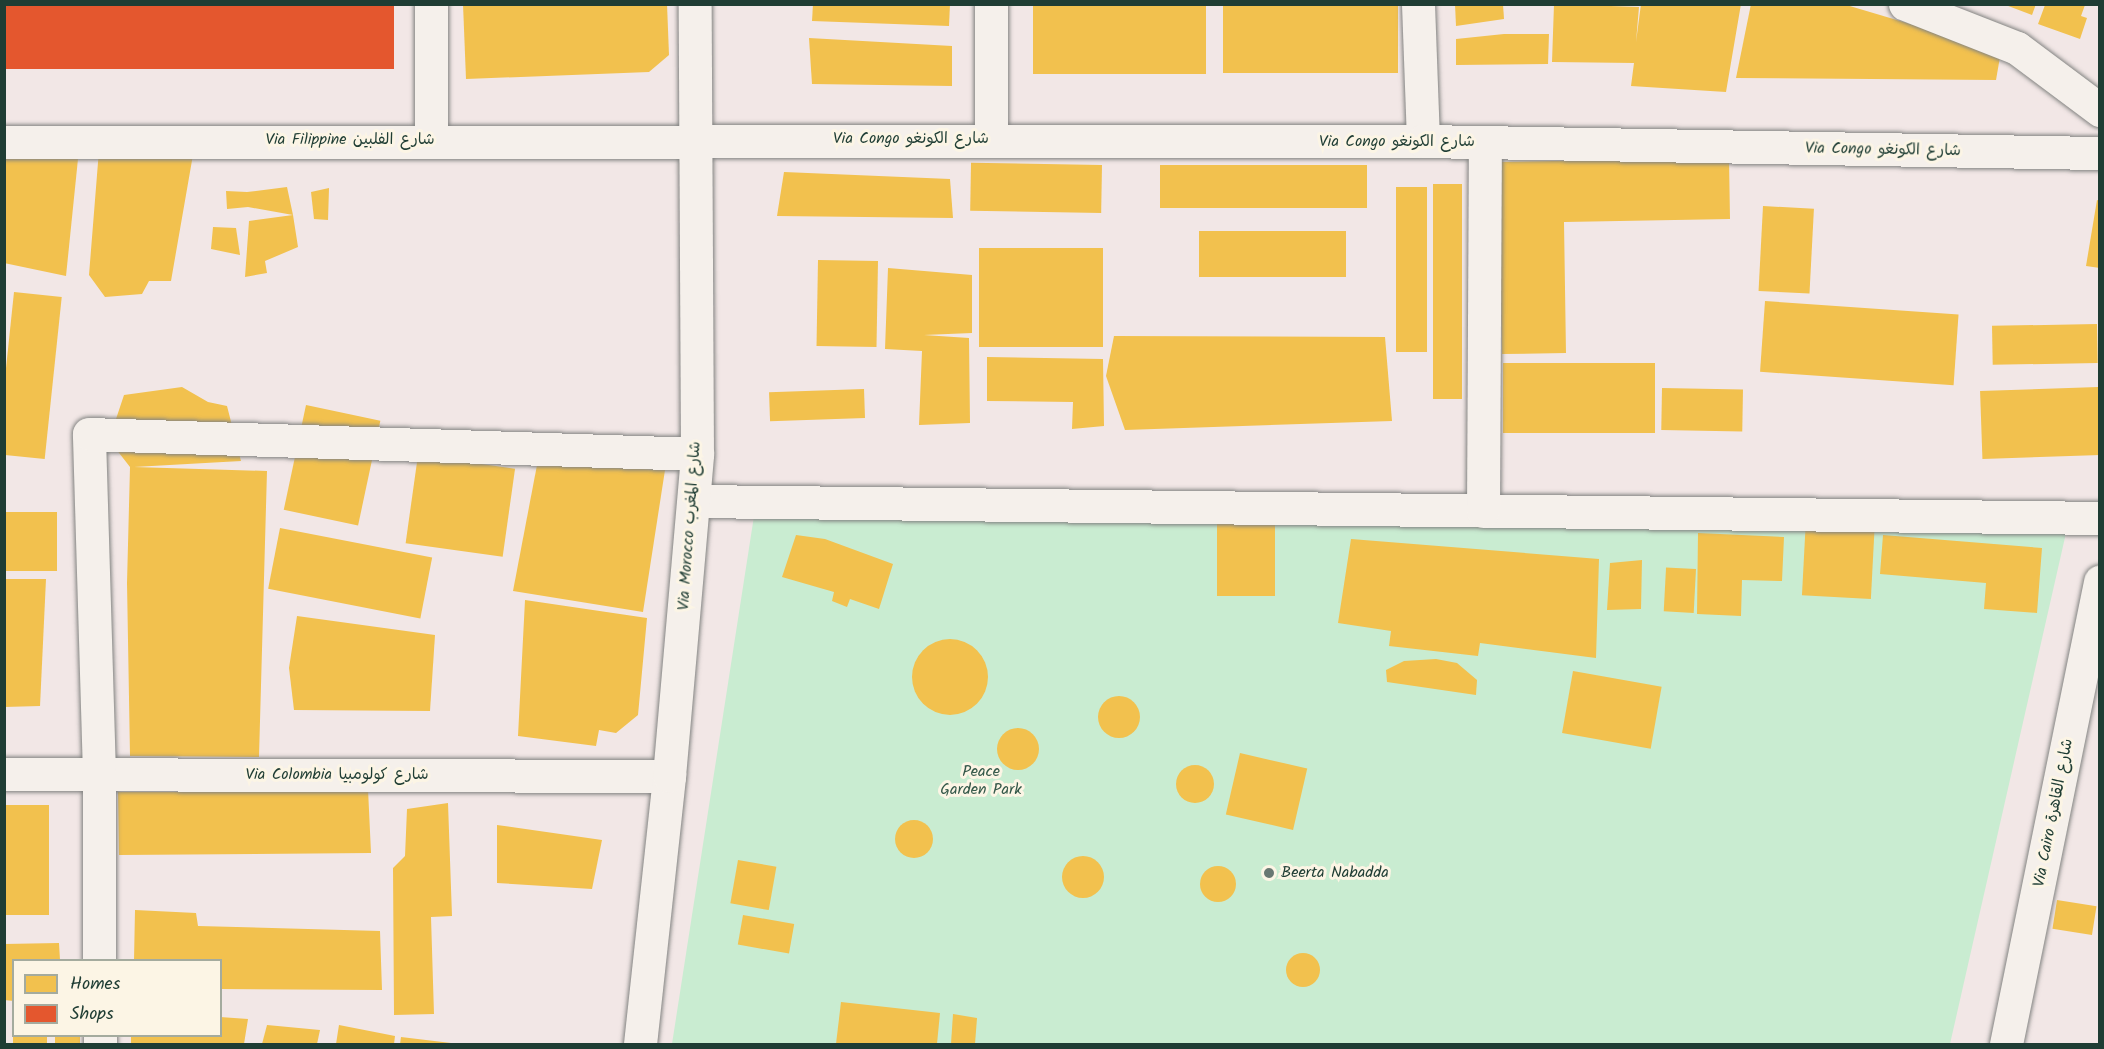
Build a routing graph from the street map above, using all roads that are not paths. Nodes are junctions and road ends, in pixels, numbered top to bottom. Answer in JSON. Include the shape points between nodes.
{"nodes":[{"id":1,"x":431,"y":4,"type":"edge"},
{"id":2,"x":695,"y":4,"type":"edge"},
{"id":3,"x":991,"y":4,"type":"edge"},
{"id":4,"x":1418,"y":4,"type":"edge"},
{"id":5,"x":1905,"y":4,"type":"edge"},
{"id":6,"x":2100,"y":110,"type":"edge"},
{"id":7,"x":695,"y":139,"type":"junction"},
{"id":8,"x":431,"y":140,"type":"junction"},
{"id":9,"x":991,"y":140,"type":"junction"},
{"id":10,"x":1423,"y":141,"type":"junction"},
{"id":11,"x":4,"y":142,"type":"edge"},
{"id":12,"x":1485,"y":142,"type":"junction"},
{"id":13,"x":2100,"y":153,"type":"edge"},
{"id":14,"x":697,"y":454,"type":"junction"},
{"id":15,"x":694,"y":501,"type":"junction"},
{"id":16,"x":1484,"y":511,"type":"junction"},
{"id":17,"x":2100,"y":518,"type":"edge"},
{"id":18,"x":2100,"y":581,"type":"edge"},
{"id":19,"x":4,"y":774,"type":"edge"},
{"id":20,"x":99,"y":774,"type":"junction"},
{"id":21,"x":669,"y":776,"type":"junction"},
{"id":22,"x":99,"y":959,"type":"edge"},
{"id":23,"x":640,"y":1044,"type":"edge"},
{"id":24,"x":2006,"y":1044,"type":"edge"}],
"edges":[{"from":1,"to":8,"type":"street"},
{"from":2,"to":7,"type":"street","name":"Via Morocco شارع المغرب"},
{"from":3,"to":9,"type":"street"},
{"from":4,"to":10,"type":"street"},
{"from":5,"to":6,"type":"street","via":[[2017,48]]},
{"from":7,"to":8,"type":"street","name":"Via Filippine شارع الفلبين"},
{"from":7,"to":9,"type":"street","name":"Via Congo شارع الكونغو"},
{"from":7,"to":14,"type":"street","name":"Via Morocco شارع المغرب"},
{"from":8,"to":11,"type":"street","name":"Via Filippine شارع الفلبين"},
{"from":9,"to":10,"type":"street","name":"Via Congo شارع الكونغو"},
{"from":10,"to":12,"type":"street","name":"Via Congo شارع الكونغو"},
{"from":12,"to":13,"type":"street","name":"Via Congo شارع الكونغو"},
{"from":12,"to":16,"type":"street"},
{"from":14,"to":15,"type":"street","name":"Via Morocco شارع المغرب"},
{"from":14,"to":20,"type":"street","via":[[89,434]]},
{"from":15,"to":16,"type":"street"},
{"from":15,"to":21,"type":"street","name":"Via Morocco شارع المغرب"},
{"from":16,"to":17,"type":"street"},
{"from":18,"to":24,"type":"street","name":"Via Cairo شارع القاهرة"},
{"from":19,"to":20,"type":"street","name":"Via Colombia شارع كولومبيا"},
{"from":20,"to":21,"type":"street","name":"Via Colombia شارع كولومبيا"},
{"from":20,"to":22,"type":"street"},
{"from":21,"to":23,"type":"street","name":"Via Morocco شارع المغرب"}]}
